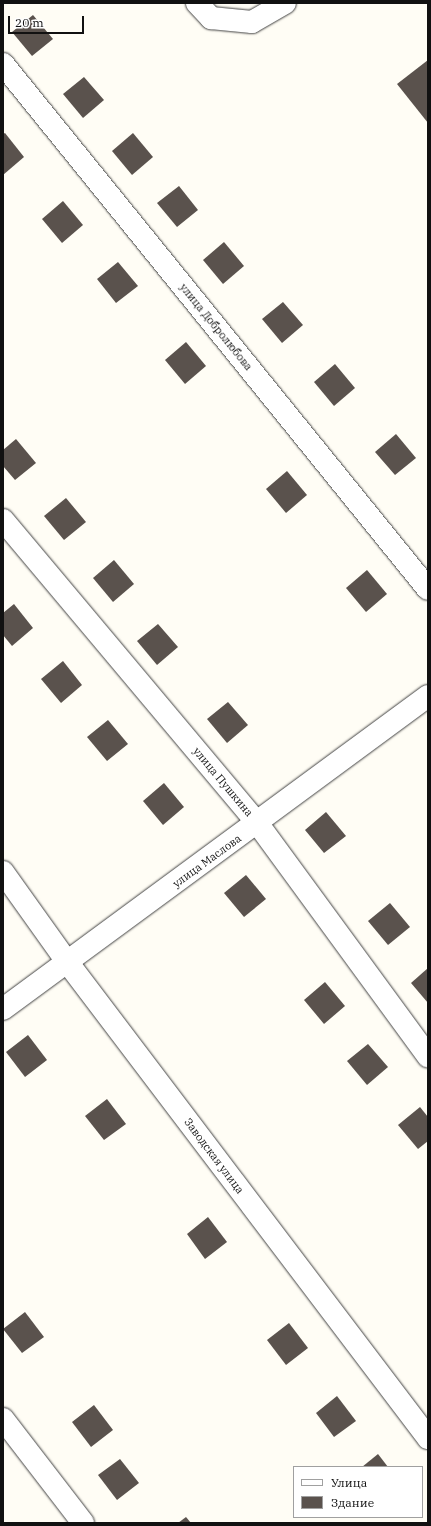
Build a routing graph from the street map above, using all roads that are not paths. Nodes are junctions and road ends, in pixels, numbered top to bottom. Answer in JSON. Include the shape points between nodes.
{"nodes":[{"id":1,"x":197,"y":3,"type":"edge"},
{"id":2,"x":285,"y":3,"type":"edge"},
{"id":3,"x":3,"y":64,"type":"edge"},
{"id":4,"x":3,"y":520,"type":"edge"},
{"id":5,"x":428,"y":589,"type":"edge"},
{"id":6,"x":428,"y":696,"type":"edge"},
{"id":7,"x":258,"y":824,"type":"junction"},
{"id":8,"x":3,"y":872,"type":"edge"},
{"id":9,"x":68,"y":963,"type":"junction"},
{"id":10,"x":3,"y":1009,"type":"edge"},
{"id":11,"x":428,"y":1056,"type":"edge"},
{"id":12,"x":3,"y":1419,"type":"edge"},
{"id":13,"x":428,"y":1438,"type":"edge"},
{"id":14,"x":84,"y":1523,"type":"edge"}],
"edges":[{"from":1,"to":2,"type":"street","via":[[211,18],[252,22]]},
{"from":3,"to":5,"type":"street","name":"улица Добролюбова"},
{"from":4,"to":7,"type":"street","name":"улица Пушкина"},
{"from":6,"to":7,"type":"street","name":"улица Маслова"},
{"from":7,"to":9,"type":"street","name":"улица Маслова"},
{"from":7,"to":11,"type":"street","name":"улица Пушкина"},
{"from":8,"to":9,"type":"street","name":"Заводская улица"},
{"from":9,"to":10,"type":"street","name":"улица Маслова"},
{"from":9,"to":13,"type":"street","name":"Заводская улица"},
{"from":12,"to":14,"type":"street"}]}
